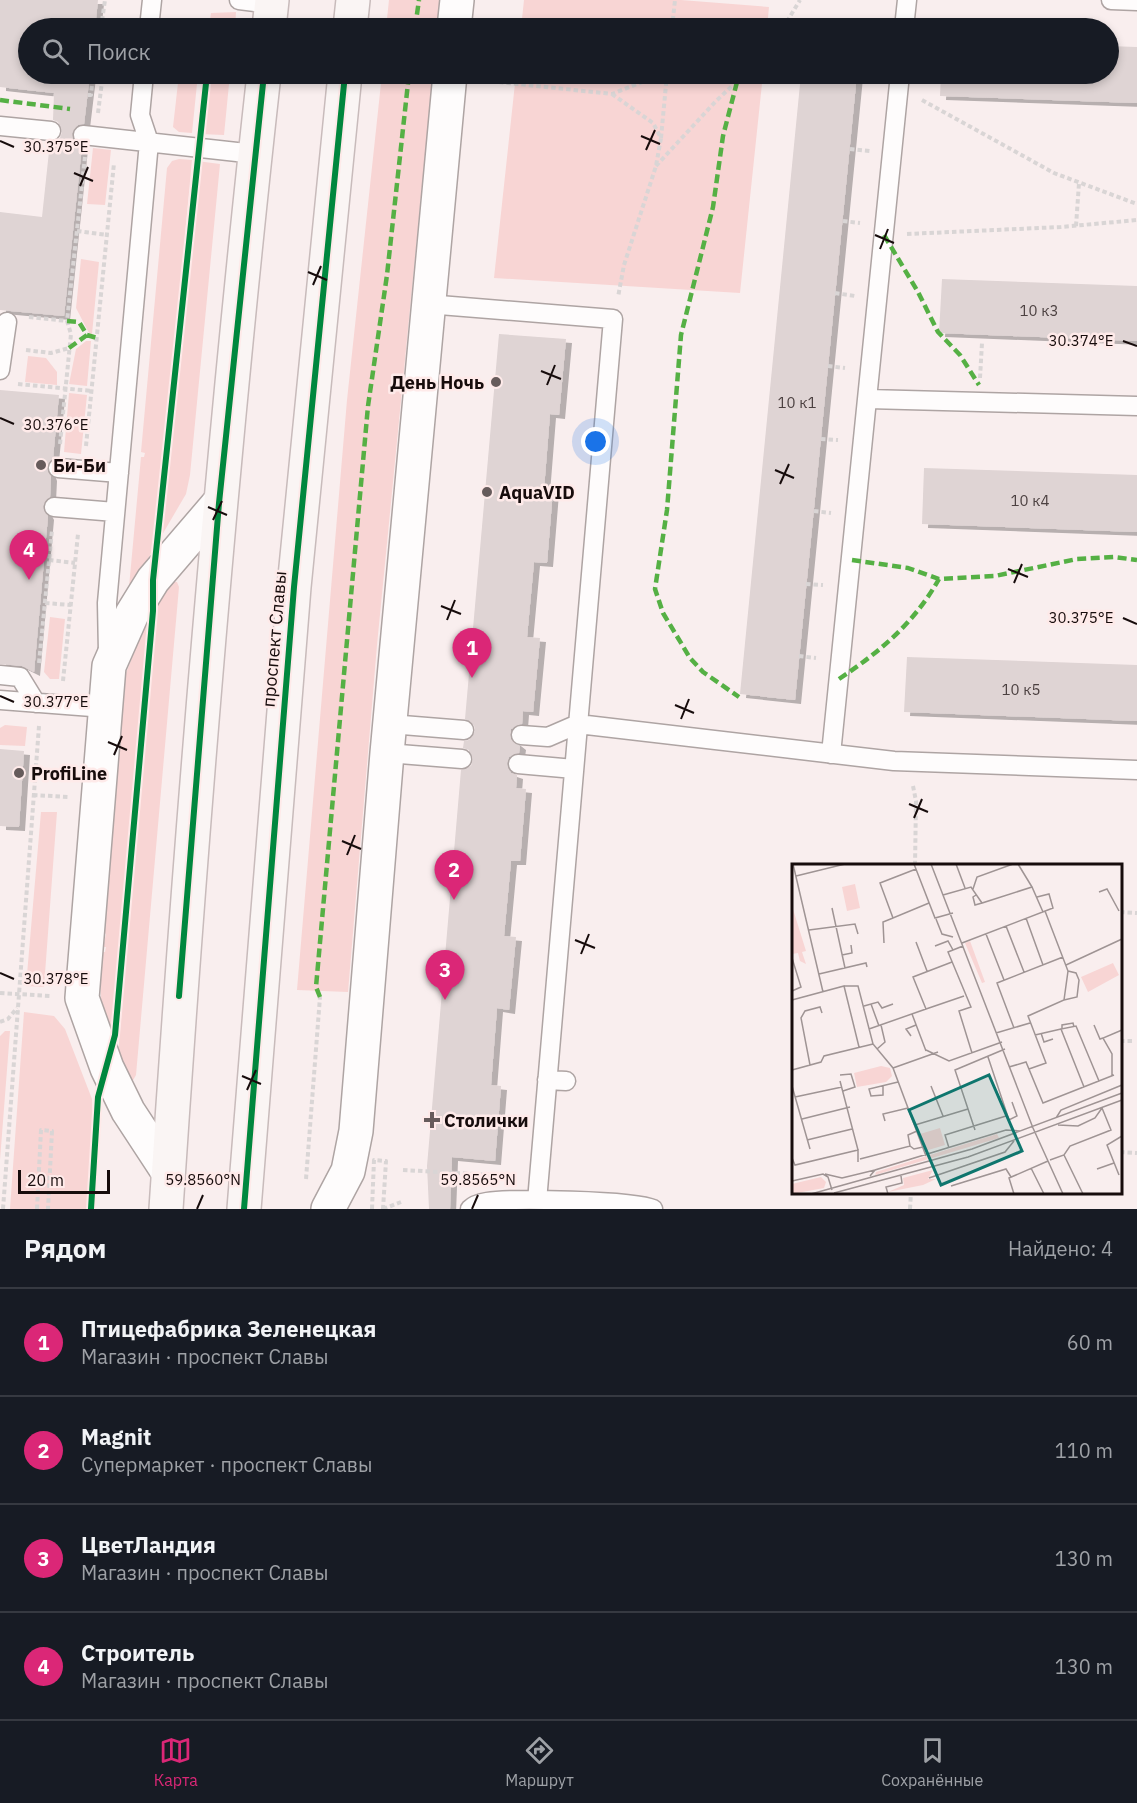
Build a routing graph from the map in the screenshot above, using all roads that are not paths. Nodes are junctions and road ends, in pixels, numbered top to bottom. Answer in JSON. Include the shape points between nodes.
{"nodes":[{"id":1,"x":152,"y":0,"type":"edge"},
{"id":2,"x":239,"y":0,"type":"edge"},
{"id":3,"x":353,"y":0,"type":"edge"},
{"id":4,"x":457,"y":0,"type":"edge"},
{"id":5,"x":907,"y":0,"type":"edge"},
{"id":6,"x":1111,"y":0,"type":"edge"},
{"id":7,"x":1137,"y":1,"type":"edge"},
{"id":8,"x":270,"y":11,"type":"edge"},
{"id":9,"x":150,"y":18,"type":"edge"},
{"id":10,"x":351,"y":18,"type":"edge"},
{"id":11,"x":455,"y":18,"type":"edge"},
{"id":12,"x":905,"y":18,"type":"edge"},
{"id":13,"x":143,"y":84,"type":"edge"},
{"id":14,"x":263,"y":84,"type":"edge"},
{"id":15,"x":344,"y":84,"type":"edge"},
{"id":16,"x":449,"y":84,"type":"edge"},
{"id":17,"x":899,"y":84,"type":"edge"},
{"id":18,"x":0,"y":126,"type":"edge"},
{"id":19,"x":51,"y":131,"type":"dead end"},
{"id":20,"x":87,"y":135,"type":"road end"},
{"id":21,"x":149,"y":142,"type":"junction"},
{"id":22,"x":255,"y":154,"type":"junction"},
{"id":23,"x":427,"y":304,"type":"junction"},
{"id":24,"x":7,"y":322,"type":"dead end"},
{"id":25,"x":1,"y":370,"type":"edge"},
{"id":26,"x":868,"y":399,"type":"junction"},
{"id":27,"x":1137,"y":406,"type":"edge"},
{"id":28,"x":58,"y":468,"type":"road end"},
{"id":29,"x":119,"y":473,"type":"junction"},
{"id":30,"x":219,"y":503,"type":"junction"},
{"id":31,"x":54,"y":507,"type":"road end"},
{"id":32,"x":115,"y":512,"type":"junction"},
{"id":33,"x":109,"y":666,"type":"junction"},
{"id":34,"x":0,"y":675,"type":"edge"},
{"id":35,"x":0,"y":700,"type":"edge"},
{"id":36,"x":36,"y":703,"type":"junction"},
{"id":37,"x":105,"y":708,"type":"junction"},
{"id":38,"x":578,"y":724,"type":"junction"},
{"id":39,"x":464,"y":730,"type":"dead end"},
{"id":40,"x":521,"y":735,"type":"dead end"},
{"id":41,"x":389,"y":738,"type":"junction"},
{"id":42,"x":831,"y":754,"type":"junction"},
{"id":43,"x":462,"y":759,"type":"dead end"},
{"id":44,"x":518,"y":764,"type":"dead end"},
{"id":45,"x":574,"y":769,"type":"junction"},
{"id":46,"x":1137,"y":770,"type":"edge"},
{"id":47,"x":547,"y":1080,"type":"junction"},
{"id":48,"x":566,"y":1081,"type":"dead end"},
{"id":49,"x":168,"y":1172,"type":"junction"},
{"id":50,"x":317,"y":1200,"type":"edge"},
{"id":51,"x":537,"y":1201,"type":"junction"},
{"id":52,"x":166,"y":1209,"type":"edge"},
{"id":53,"x":244,"y":1209,"type":"edge"},
{"id":54,"x":470,"y":1209,"type":"edge"},
{"id":55,"x":653,"y":1209,"type":"edge"}],
"edges":[{"from":1,"to":9,"type":"lane"},
{"from":2,"to":8,"type":"lane"},
{"from":3,"to":10,"type":"main road"},
{"from":4,"to":11,"type":"street"},
{"from":5,"to":12,"type":"lane"},
{"from":6,"to":7,"type":"lane"},
{"from":13,"to":21,"type":"lane","via":[[140,116]]},
{"from":14,"to":22,"type":"main road"},
{"from":15,"to":53,"type":"main road","name":"проспект Славы","via":[[279,754]]},
{"from":16,"to":23,"type":"street"},
{"from":17,"to":26,"type":"lane"},
{"from":18,"to":19,"type":"lane"},
{"from":20,"to":21,"type":"lane"},
{"from":21,"to":22,"type":"lane"},
{"from":21,"to":29,"type":"lane"},
{"from":22,"to":30,"type":"main road"},
{"from":23,"to":38,"type":"lane","via":[[613,319]]},
{"from":23,"to":41,"type":"street"},
{"from":24,"to":25,"type":"lane"},
{"from":26,"to":27,"type":"lane"},
{"from":26,"to":42,"type":"lane"},
{"from":28,"to":29,"type":"lane"},
{"from":29,"to":32,"type":"lane"},
{"from":30,"to":33,"type":"street","via":[[153,580],[132,614]]},
{"from":30,"to":49,"type":"main road"},
{"from":31,"to":32,"type":"lane"},
{"from":32,"to":33,"type":"lane","via":[[107,603]]},
{"from":33,"to":37,"type":"street"},
{"from":34,"to":36,"type":"lane","via":[[20,677]]},
{"from":35,"to":36,"type":"lane"},
{"from":36,"to":37,"type":"lane"},
{"from":37,"to":49,"type":"street","via":[[82,999],[107,1068],[128,1111]]},
{"from":38,"to":40,"type":"lane","via":[[548,737]]},
{"from":38,"to":42,"type":"lane"},
{"from":38,"to":45,"type":"lane"},
{"from":39,"to":41,"type":"lane"},
{"from":41,"to":43,"type":"lane"},
{"from":41,"to":50,"type":"street","via":[[356,1131],[348,1172]]},
{"from":42,"to":46,"type":"lane","via":[[894,761]]},
{"from":44,"to":45,"type":"lane"},
{"from":45,"to":47,"type":"lane"},
{"from":47,"to":48,"type":"lane"},
{"from":47,"to":51,"type":"lane"},
{"from":49,"to":52,"type":"main road"},
{"from":51,"to":54,"type":"lane","via":[[486,1202]]},
{"from":51,"to":55,"type":"lane","via":[[629,1204]]}]}
